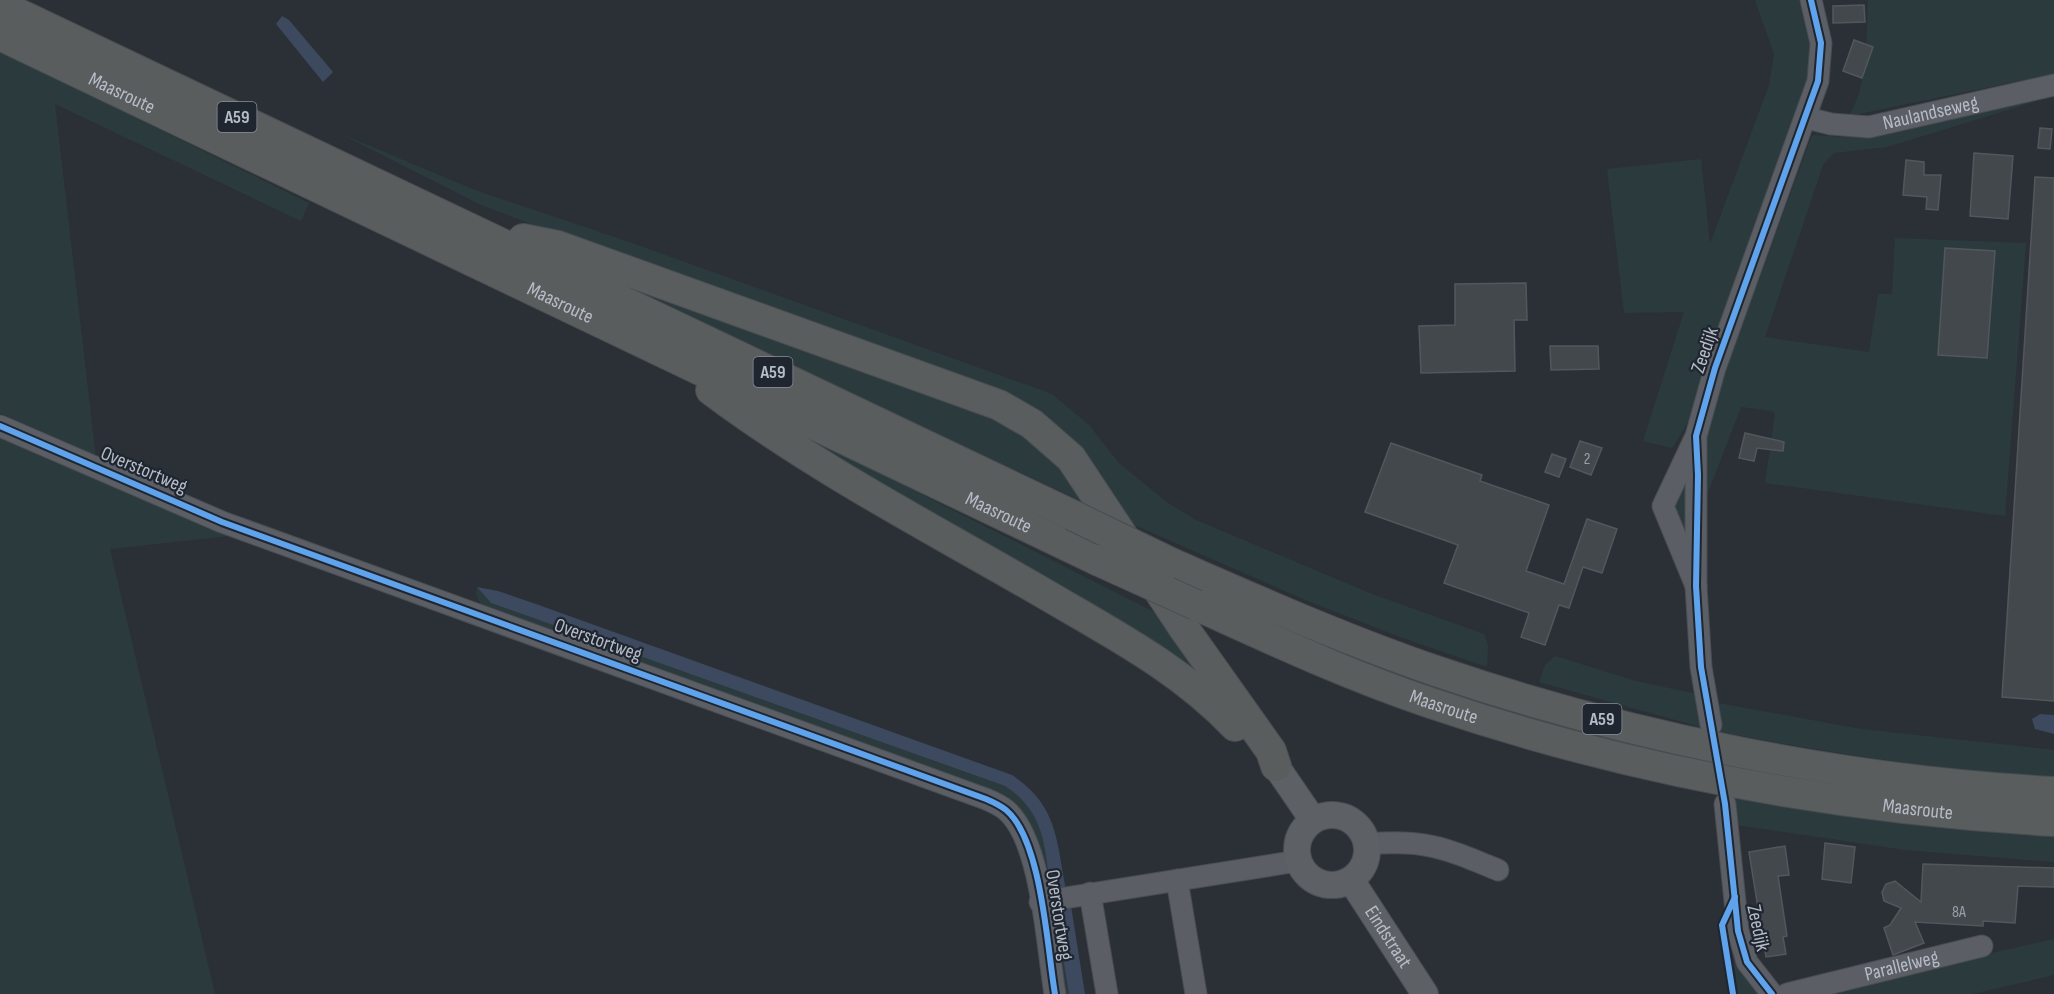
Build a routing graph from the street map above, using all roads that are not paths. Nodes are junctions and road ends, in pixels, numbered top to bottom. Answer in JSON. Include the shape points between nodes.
{"nodes":[{"id":1,"x":1811,"y":0,"type":"edge"},
{"id":2,"x":0,"y":5,"type":"edge"},
{"id":3,"x":0,"y":34,"type":"edge"},
{"id":4,"x":2054,"y":85,"type":"edge"},
{"id":5,"x":1807,"y":118,"type":"junction"},
{"id":6,"x":473,"y":228,"type":"junction"},
{"id":7,"x":656,"y":349,"type":"junction"},
{"id":8,"x":0,"y":426,"type":"edge"},
{"id":9,"x":1696,"y":436,"type":"junction"},
{"id":10,"x":1696,"y":586,"type":"junction"},
{"id":11,"x":1711,"y":725,"type":"dead end"},
{"id":12,"x":1276,"y":766,"type":"junction"},
{"id":13,"x":2054,"y":792,"type":"edge"},
{"id":14,"x":1725,"y":804,"type":"dead end"},
{"id":15,"x":1312,"y":820,"type":"junction"},
{"id":16,"x":2054,"y":821,"type":"edge"},
{"id":17,"x":1367,"y":844,"type":"junction"},
{"id":18,"x":1298,"y":861,"type":"junction"},
{"id":19,"x":1498,"y":870,"type":"dead end"},
{"id":20,"x":1177,"y":880,"type":"junction"},
{"id":21,"x":1351,"y":880,"type":"junction"},
{"id":22,"x":1090,"y":894,"type":"junction"},
{"id":23,"x":1040,"y":902,"type":"junction"},
{"id":24,"x":1982,"y":946,"type":"dead end"},
{"id":25,"x":1055,"y":994,"type":"edge"},
{"id":26,"x":1107,"y":994,"type":"edge"},
{"id":27,"x":1196,"y":994,"type":"edge"},
{"id":28,"x":1425,"y":994,"type":"edge"},
{"id":29,"x":1772,"y":994,"type":"edge"},
{"id":30,"x":1787,"y":994,"type":"edge"}],
"edges":[{"from":1,"to":5,"type":"street","name":"Zeedijk","via":[[1821,43],[1821,62]]},
{"from":2,"to":6,"type":"highway","name":"Maasroute","number":"A59"},
{"from":3,"to":7,"type":"highway","name":"Maasroute","number":"A59"},
{"from":4,"to":5,"type":"street","name":"Naulandseweg","via":[[1869,127]]},
{"from":5,"to":9,"type":"street","name":"Zeedijk","via":[[1715,368]]},
{"from":6,"to":12,"type":"highway","number":"A59","via":[[558,246],[999,405],[1026,420],[1060,447],[1082,472],[1183,627],[1271,751]]},
{"from":6,"to":13,"type":"highway","name":"Maasroute","number":"A59","bridge":true,"via":[[1171,563],[1290,616],[1438,672],[1617,723],[1767,757],[1832,768]]},
{"from":7,"to":12,"type":"highway","number":"A59","via":[[742,413],[1158,660],[1203,694]]},
{"from":7,"to":16,"type":"highway","name":"Maasroute","number":"A59","bridge":true,"via":[[1097,560],[1354,674],[1429,702],[1616,757],[1762,787],[1894,807]]},
{"from":8,"to":23,"type":"street","name":"Overstortweg","via":[[222,522],[986,799],[1007,811],[1022,831],[1033,855]]},
{"from":9,"to":10,"type":"street","name":"Zeedijk"},
{"from":9,"to":10,"type":"street","name":"Zeedijk","via":[[1664,506]]},
{"from":10,"to":11,"type":"street","name":"Zeedijk","via":[[1701,667]]},
{"from":12,"to":15,"type":"main road"},
{"from":14,"to":29,"type":"street","name":"Zeedijk","via":[[1738,931],[1747,962]]},
{"from":15,"to":17,"type":"main road","via":[[1324,815],[1348,819],[1358,826]]},
{"from":15,"to":18,"type":"main road","via":[[1299,838]]},
{"from":17,"to":19,"type":"street","via":[[1402,841],[1443,847]]},
{"from":17,"to":21,"type":"main road","via":[[1366,861]]},
{"from":18,"to":20,"type":"street"},
{"from":18,"to":21,"type":"main road","via":[[1309,876],[1326,885]]},
{"from":20,"to":22,"type":"street"},
{"from":20,"to":27,"type":"street"},
{"from":21,"to":28,"type":"main road","name":"Eindstraat"},
{"from":22,"to":23,"type":"street"},
{"from":22,"to":26,"type":"street"},
{"from":23,"to":25,"type":"street","name":"Overstortweg"},
{"from":24,"to":30,"type":"street","name":"Parallelweg"}]}
